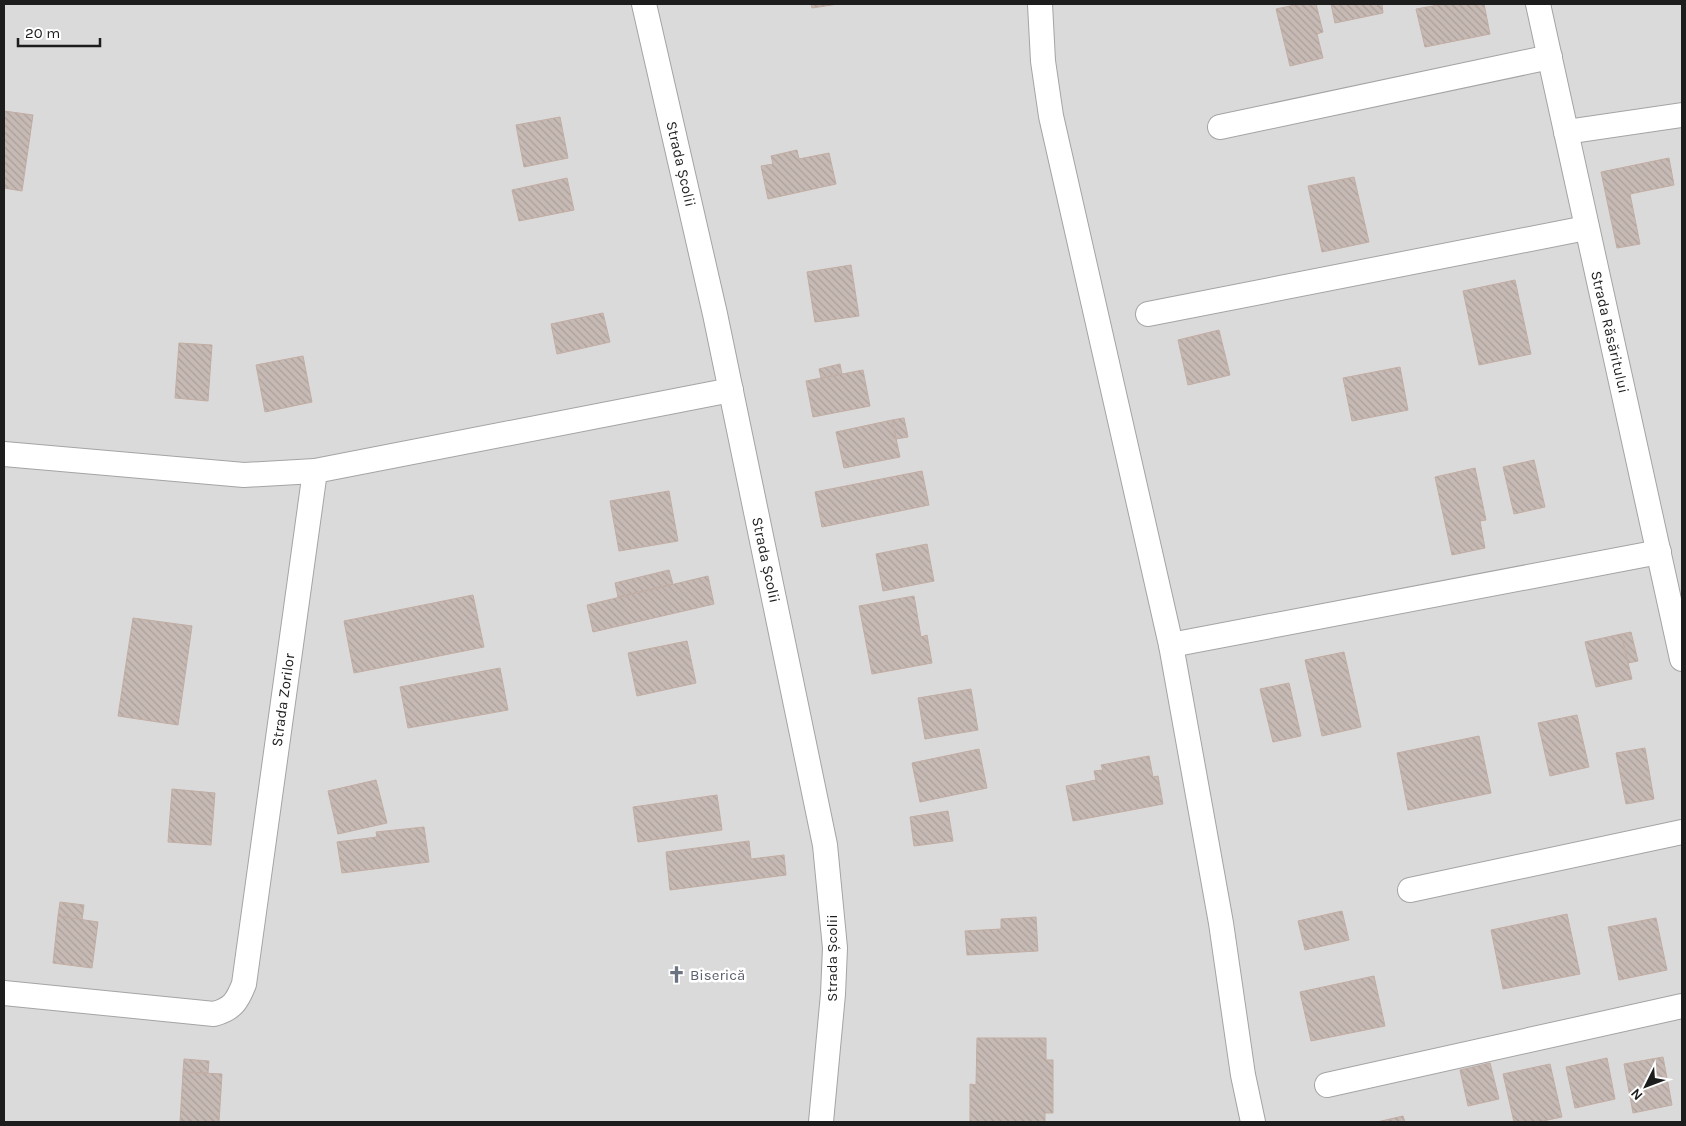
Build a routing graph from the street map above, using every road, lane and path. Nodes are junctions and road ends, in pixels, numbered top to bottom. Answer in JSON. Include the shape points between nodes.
{"nodes":[{"id":1,"x":644,"y":4,"type":"edge"},
{"id":2,"x":1040,"y":4,"type":"edge"},
{"id":3,"x":1538,"y":4,"type":"edge"},
{"id":4,"x":1550,"y":57,"type":"junction"},
{"id":5,"x":1682,"y":115,"type":"edge"},
{"id":6,"x":1220,"y":127,"type":"dead end"},
{"id":7,"x":1566,"y":132,"type":"junction"},
{"id":8,"x":1586,"y":228,"type":"junction"},
{"id":9,"x":1148,"y":314,"type":"dead end"},
{"id":10,"x":731,"y":390,"type":"junction"},
{"id":11,"x":4,"y":454,"type":"edge"},
{"id":12,"x":315,"y":471,"type":"junction"},
{"id":13,"x":1659,"y":552,"type":"junction"},
{"id":14,"x":1171,"y":645,"type":"junction"},
{"id":15,"x":1682,"y":660,"type":"edge"},
{"id":16,"x":1682,"y":832,"type":"edge"},
{"id":17,"x":1410,"y":890,"type":"dead end"},
{"id":18,"x":4,"y":993,"type":"edge"},
{"id":19,"x":1682,"y":1006,"type":"edge"},
{"id":20,"x":1327,"y":1085,"type":"dead end"},
{"id":21,"x":821,"y":1122,"type":"edge"},
{"id":22,"x":1253,"y":1122,"type":"edge"}],
"edges":[{"from":1,"to":10,"type":"street","name":"Strada Școlii"},
{"from":2,"to":14,"type":"street","via":[[1043,62],[1051,116]]},
{"from":3,"to":4,"type":"street","name":"Strada Răsăritului"},
{"from":4,"to":6,"type":"street"},
{"from":4,"to":7,"type":"street","name":"Strada Răsăritului"},
{"from":5,"to":7,"type":"street"},
{"from":7,"to":8,"type":"street","name":"Strada Răsăritului"},
{"from":8,"to":9,"type":"street"},
{"from":8,"to":13,"type":"street","name":"Strada Răsăritului"},
{"from":10,"to":12,"type":"street"},
{"from":10,"to":21,"type":"street","name":"Strada Școlii","via":[[825,845],[835,948],[834,994]]},
{"from":11,"to":12,"type":"street","via":[[244,475]]},
{"from":12,"to":18,"type":"street","name":"Strada Zorilor","via":[[244,984],[238,1001],[228,1010],[214,1014]]},
{"from":13,"to":14,"type":"street"},
{"from":13,"to":15,"type":"street","name":"Strada Răsăritului"},
{"from":14,"to":22,"type":"street"},
{"from":16,"to":17,"type":"street"},
{"from":19,"to":20,"type":"street"}]}
